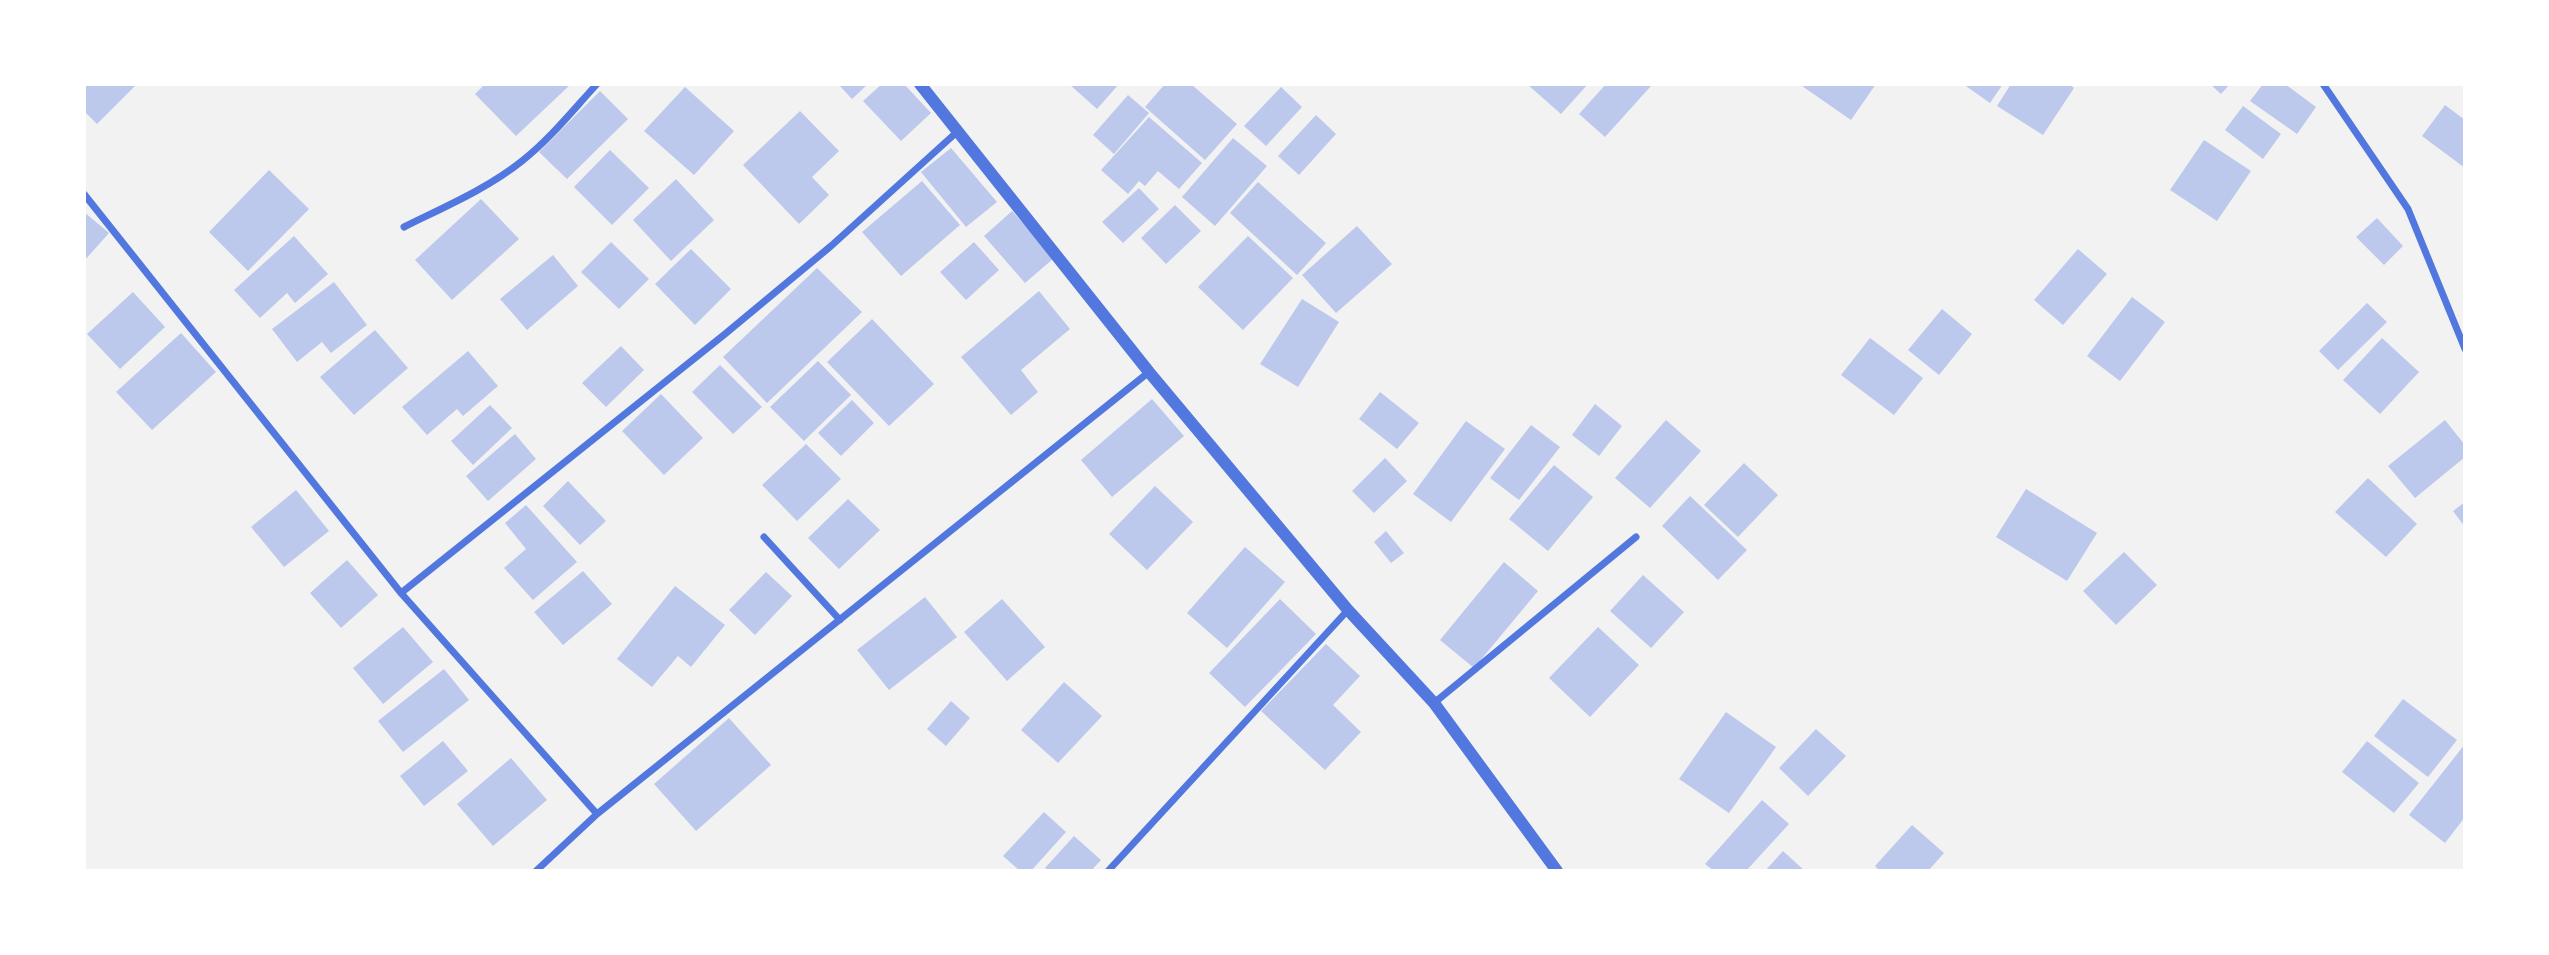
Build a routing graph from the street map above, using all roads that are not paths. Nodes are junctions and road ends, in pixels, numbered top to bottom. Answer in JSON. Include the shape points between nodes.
{"nodes":[{"id":1,"x":597,"y":84,"type":"edge"},
{"id":2,"x":920,"y":84,"type":"edge"},
{"id":3,"x":2323,"y":84,"type":"edge"},
{"id":4,"x":958,"y":131,"type":"junction"},
{"id":5,"x":84,"y":194,"type":"edge"},
{"id":6,"x":404,"y":227,"type":"dead end"},
{"id":7,"x":2465,"y":349,"type":"edge"},
{"id":8,"x":1149,"y":372,"type":"junction"},
{"id":9,"x":764,"y":537,"type":"dead end"},
{"id":10,"x":1636,"y":537,"type":"dead end"},
{"id":11,"x":401,"y":593,"type":"junction"},
{"id":12,"x":1348,"y":610,"type":"junction"},
{"id":13,"x":840,"y":620,"type":"junction"},
{"id":14,"x":1434,"y":703,"type":"junction"},
{"id":15,"x":597,"y":814,"type":"junction"},
{"id":16,"x":536,"y":871,"type":"edge"},
{"id":17,"x":1108,"y":871,"type":"edge"},
{"id":18,"x":1557,"y":871,"type":"edge"}],
"edges":[{"from":1,"to":6,"type":"street","via":[[522,161],[495,181]]},
{"from":2,"to":4,"type":"street"},
{"from":3,"to":7,"type":"street","via":[[2409,209]]},
{"from":4,"to":8,"type":"street"},
{"from":4,"to":11,"type":"street","via":[[725,334]]},
{"from":5,"to":11,"type":"street"},
{"from":8,"to":12,"type":"street"},
{"from":8,"to":13,"type":"street"},
{"from":9,"to":13,"type":"street"},
{"from":10,"to":14,"type":"street"},
{"from":11,"to":15,"type":"street"},
{"from":12,"to":14,"type":"street"},
{"from":12,"to":17,"type":"street"},
{"from":13,"to":15,"type":"street"},
{"from":14,"to":18,"type":"street"},
{"from":15,"to":16,"type":"street"}]}
